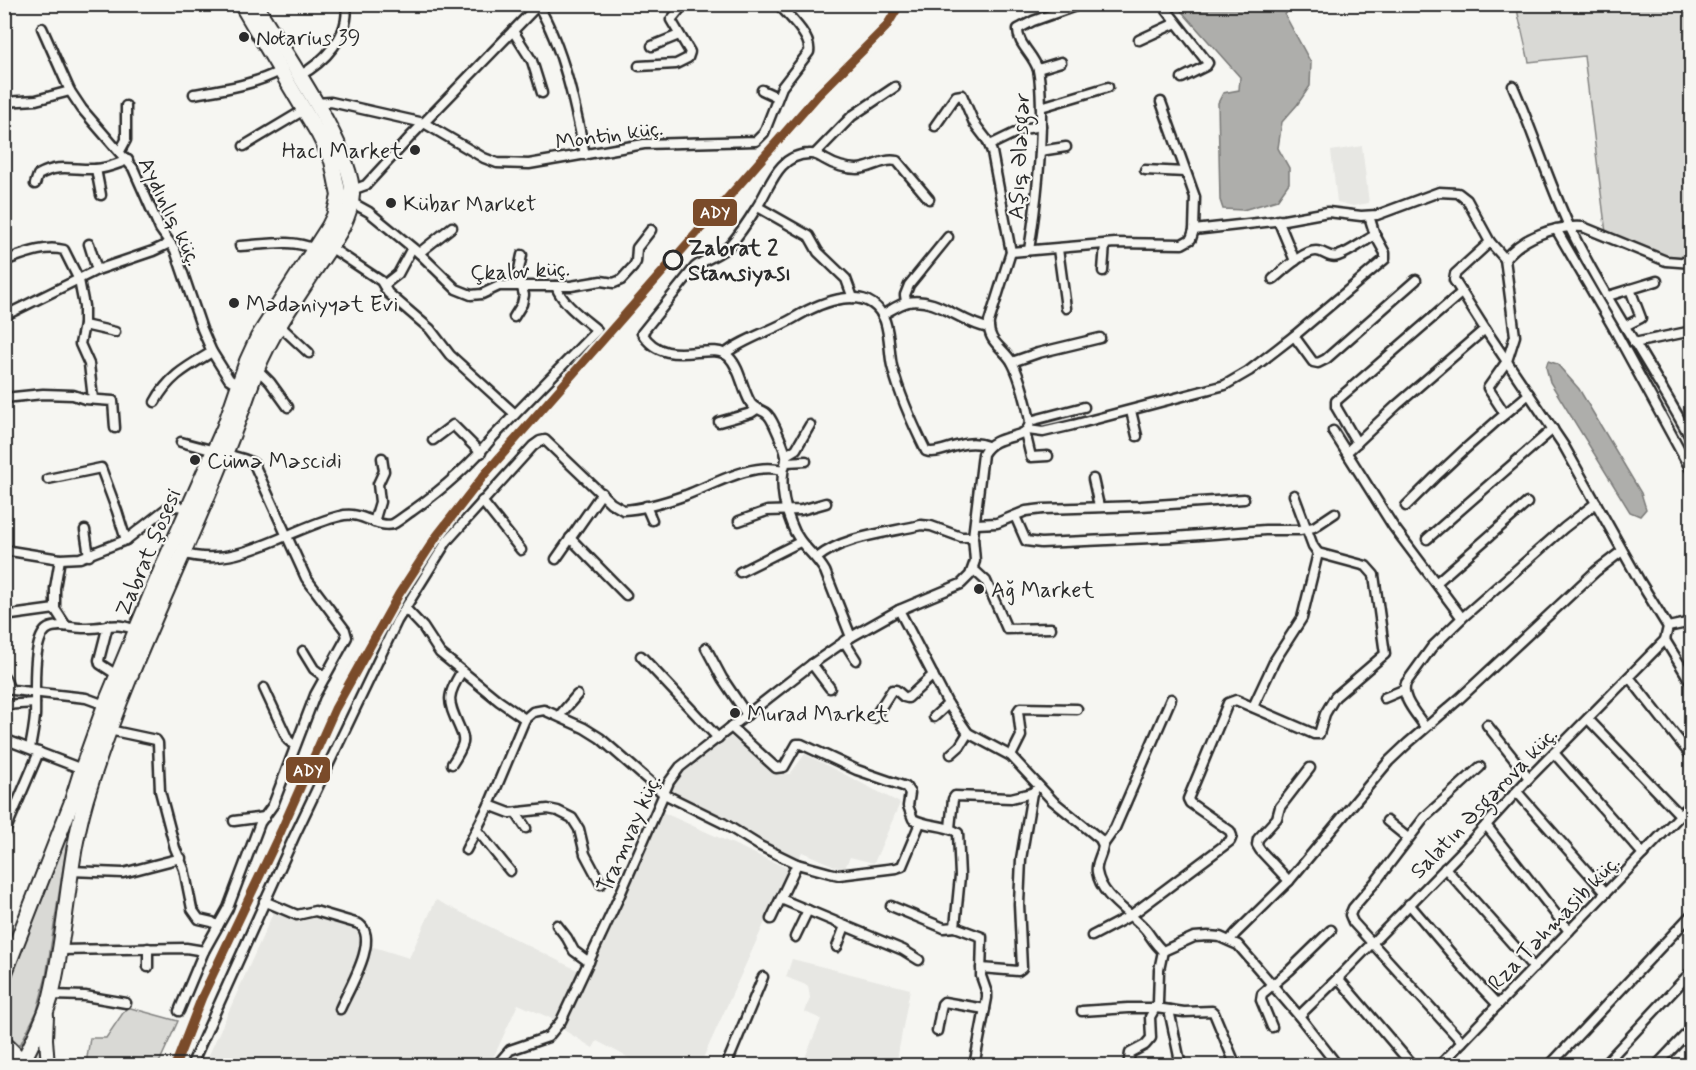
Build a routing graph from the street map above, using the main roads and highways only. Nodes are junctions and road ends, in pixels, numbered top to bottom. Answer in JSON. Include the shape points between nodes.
{"nodes":[{"id":1,"x":241,"y":4,"type":"edge"},
{"id":2,"x":255,"y":4,"type":"edge"},
{"id":3,"x":310,"y":107,"type":"junction"},
{"id":4,"x":221,"y":452,"type":"junction"},
{"id":5,"x":194,"y":512,"type":"junction"},
{"id":6,"x":88,"y":770,"type":"junction"},
{"id":7,"x":4,"y":975,"type":"edge"},
{"id":8,"x":4,"y":1043,"type":"edge"},
{"id":9,"x":20,"y":1063,"type":"edge"}],
"edges":[{"from":1,"to":3,"type":"main road","name":"Zabrat şosesi","via":[[280,71]]},
{"from":2,"to":3,"type":"main road","name":"Zabrat şosesi","via":[[299,76]]},
{"from":3,"to":4,"type":"main road","name":"Zabrat şosesi","via":[[339,189],[334,216],[258,337],[238,385]]},
{"from":3,"to":4,"type":"main road","name":"Zabrat şosesi","via":[[337,141],[352,196],[345,222],[256,368]]},
{"from":4,"to":5,"type":"main road","name":"Zabrat şosesi"},
{"from":5,"to":6,"type":"main road","name":"Zabrat şosesi","via":[[182,553],[110,730]]},
{"from":5,"to":6,"type":"main road","name":"Zabrat şosesi","via":[[117,675]]},
{"from":6,"to":7,"type":"main road","name":"Zabrat şosesi"},
{"from":6,"to":9,"type":"main road","via":[[50,999]]},
{"from":8,"to":9,"type":"main road"}]}
